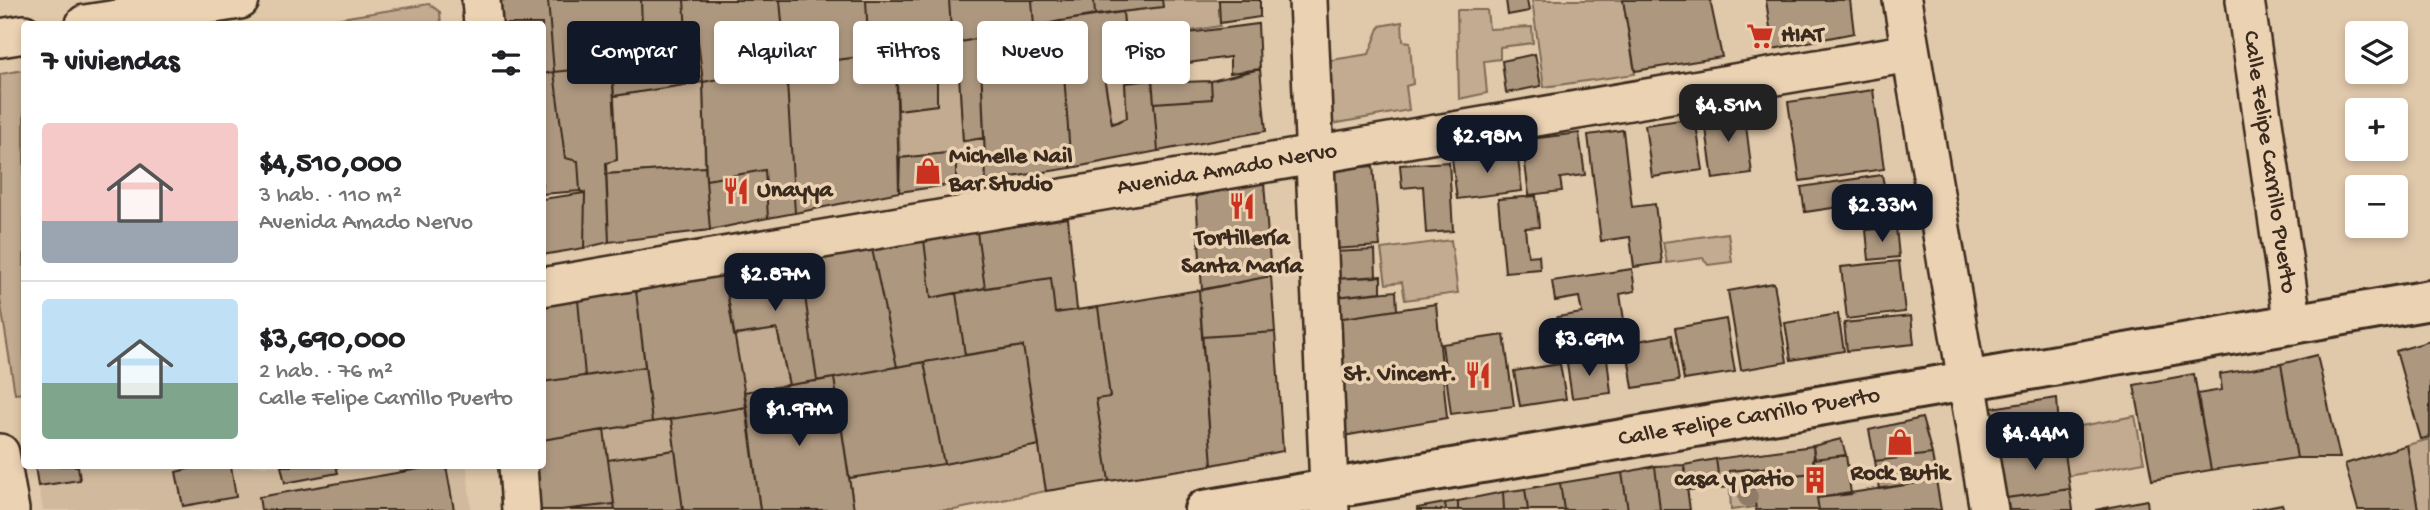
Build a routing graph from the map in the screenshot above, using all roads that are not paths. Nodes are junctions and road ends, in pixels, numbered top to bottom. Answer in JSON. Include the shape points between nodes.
{"nodes":[{"id":1,"x":240,"y":0,"type":"edge"},
{"id":2,"x":481,"y":0,"type":"edge"},
{"id":3,"x":1308,"y":0,"type":"edge"},
{"id":4,"x":1902,"y":0,"type":"edge"},
{"id":5,"x":2245,"y":0,"type":"edge"},
{"id":6,"x":104,"y":21,"type":"edge"},
{"id":7,"x":483,"y":21,"type":"edge"},
{"id":8,"x":21,"y":34,"type":"edge"},
{"id":9,"x":0,"y":38,"type":"edge"},
{"id":10,"x":1910,"y":53,"type":"junction"},
{"id":11,"x":1315,"y":154,"type":"junction"},
{"id":12,"x":546,"y":286,"type":"edge"},
{"id":13,"x":2430,"y":300,"type":"edge"},
{"id":14,"x":2293,"y":325,"type":"junction"},
{"id":15,"x":1966,"y":381,"type":"junction"},
{"id":16,"x":0,"y":453,"type":"edge"},
{"id":17,"x":518,"y":469,"type":"edge"},
{"id":18,"x":1329,"y":500,"type":"edge"},
{"id":19,"x":10,"y":510,"type":"edge"},
{"id":20,"x":522,"y":510,"type":"edge"},
{"id":21,"x":1204,"y":510,"type":"edge"},
{"id":22,"x":1989,"y":510,"type":"edge"}],
"edges":[{"from":1,"to":6,"type":"street"},
{"from":2,"to":7,"type":"street"},
{"from":3,"to":11,"type":"street"},
{"from":4,"to":10,"type":"street"},
{"from":5,"to":14,"type":"street","name":"Calle Felipe Carrillo Puerto"},
{"from":8,"to":9,"type":"street"},
{"from":10,"to":11,"type":"street","name":"Avenida Amado Nervo"},
{"from":10,"to":15,"type":"street"},
{"from":11,"to":12,"type":"street","name":"Avenida Amado Nervo"},
{"from":11,"to":18,"type":"street"},
{"from":13,"to":14,"type":"main road","name":"Calle Felipe Carrillo Puerto"},
{"from":14,"to":15,"type":"main road","name":"Calle Felipe Carrillo Puerto"},
{"from":15,"to":18,"type":"main road","name":"Calle Felipe Carrillo Puerto"},
{"from":15,"to":22,"type":"street"},
{"from":16,"to":19,"type":"street"},
{"from":17,"to":20,"type":"street"},
{"from":18,"to":21,"type":"main road","name":"Calle Felipe Carrillo Puerto"}]}
